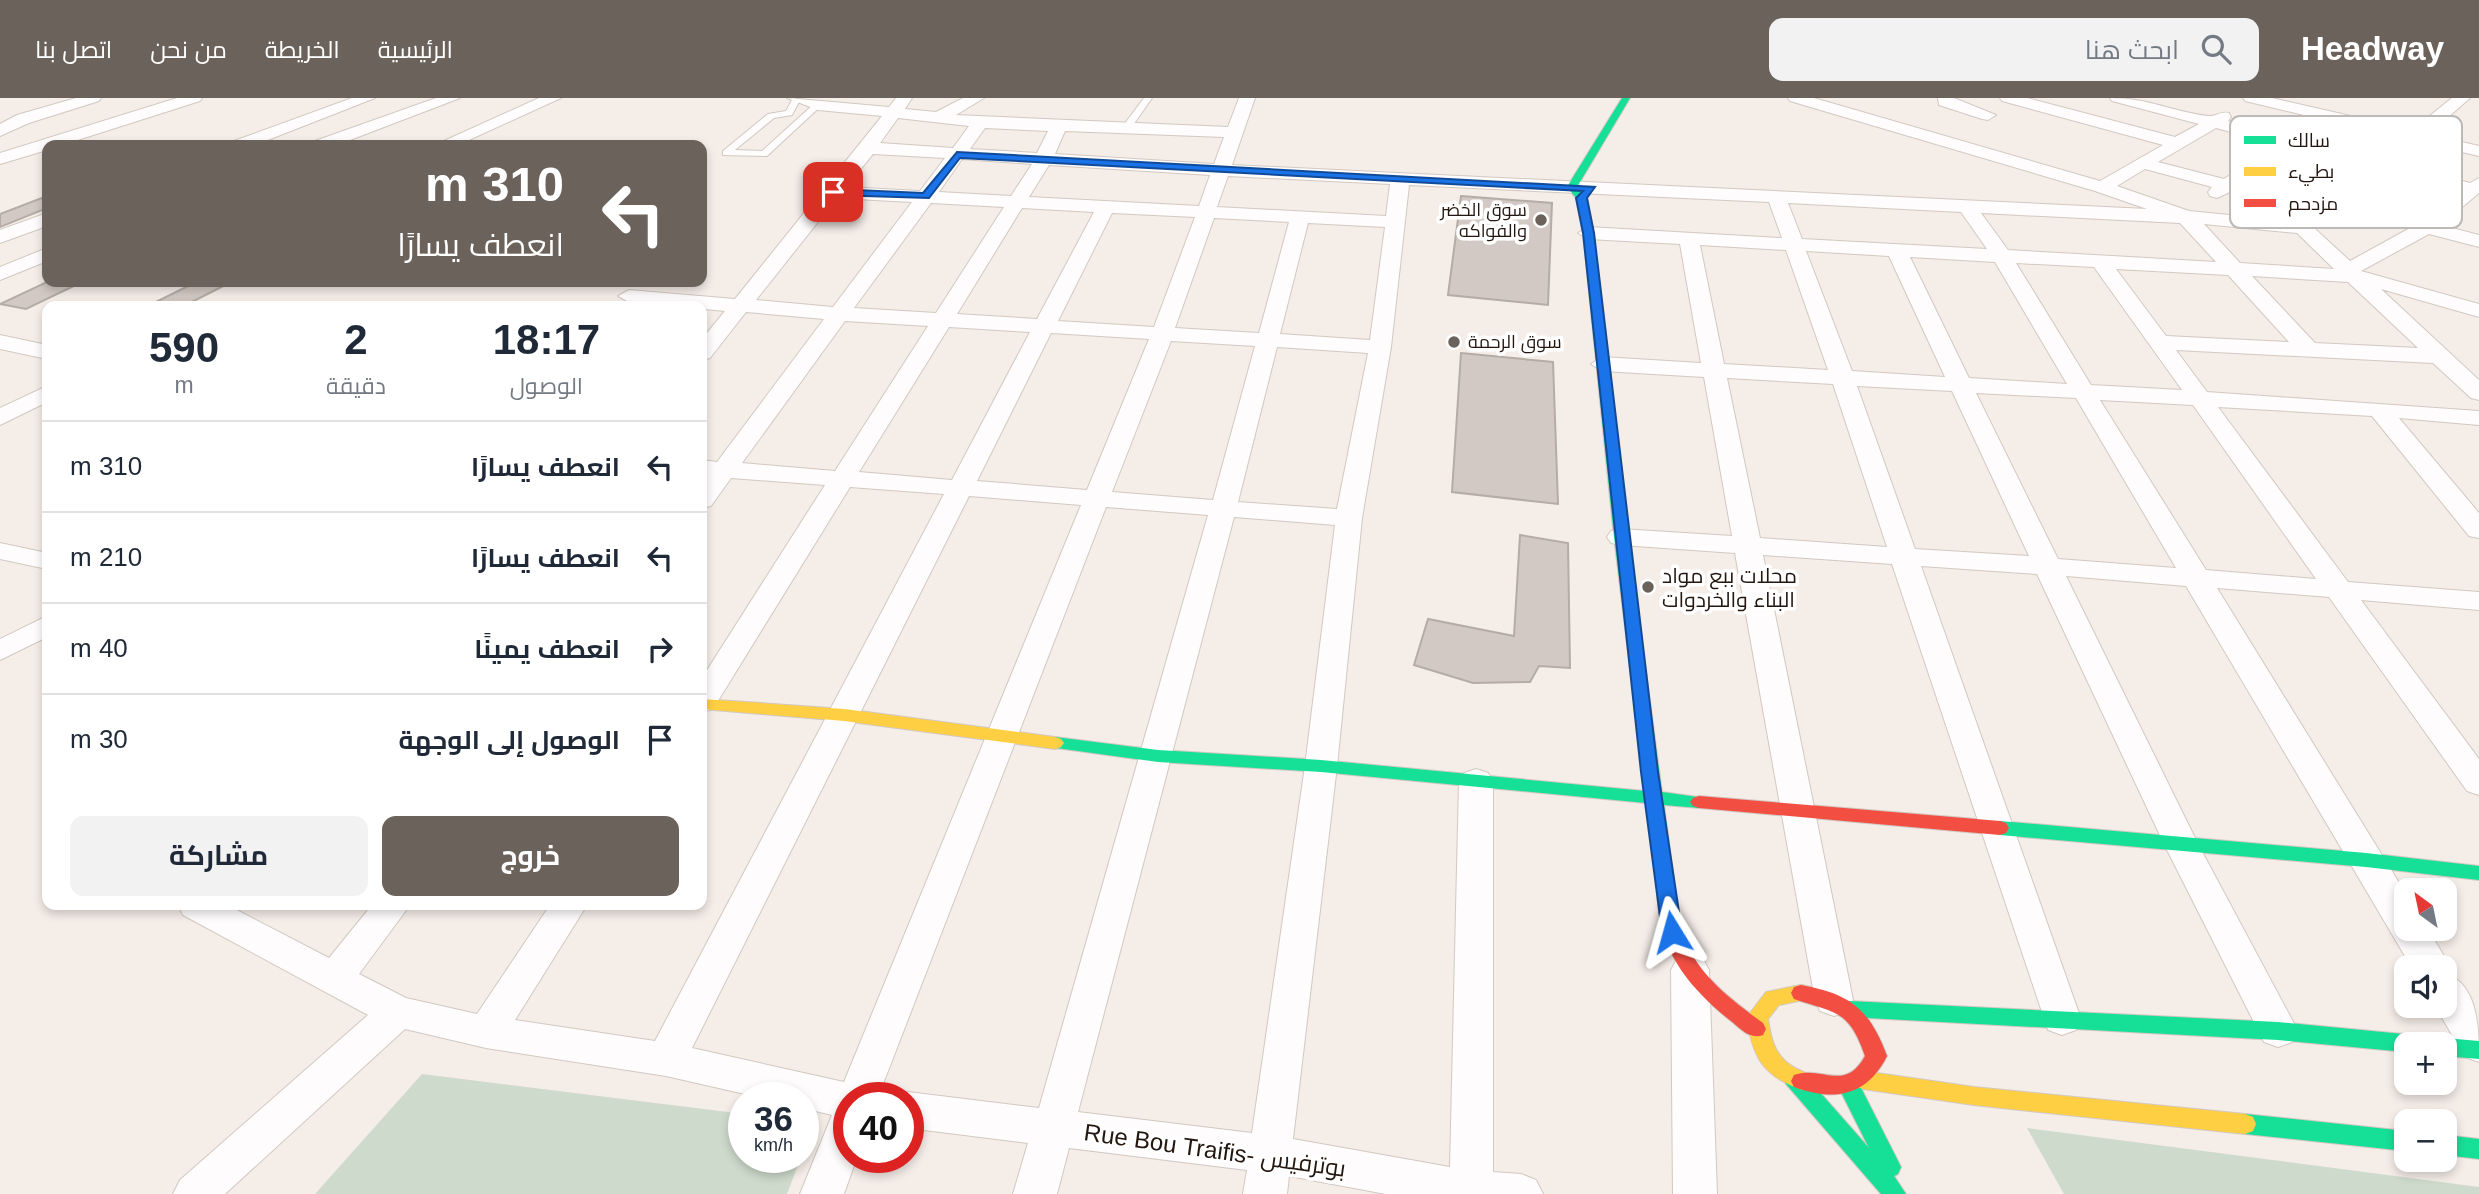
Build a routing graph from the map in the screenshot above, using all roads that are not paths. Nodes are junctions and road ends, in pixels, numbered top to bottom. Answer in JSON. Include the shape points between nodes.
{"nodes":[{"id":1,"x":93,"y":98,"type":"edge"},
{"id":2,"x":194,"y":98,"type":"edge"},
{"id":3,"x":314,"y":98,"type":"edge"},
{"id":4,"x":367,"y":98,"type":"edge"},
{"id":5,"x":452,"y":98,"type":"edge"},
{"id":6,"x":553,"y":98,"type":"edge"},
{"id":7,"x":976,"y":98,"type":"edge"},
{"id":8,"x":1149,"y":98,"type":"edge"},
{"id":9,"x":1247,"y":98,"type":"edge"},
{"id":10,"x":1626,"y":98,"type":"edge"},
{"id":11,"x":1644,"y":98,"type":"edge"},
{"id":12,"x":1796,"y":98,"type":"edge"},
{"id":13,"x":1946,"y":98,"type":"edge"},
{"id":14,"x":2008,"y":98,"type":"edge"},
{"id":15,"x":2118,"y":98,"type":"edge"},
{"id":16,"x":2254,"y":98,"type":"edge"},
{"id":17,"x":2462,"y":98,"type":"edge"},
{"id":18,"x":796,"y":99,"type":"edge"},
{"id":19,"x":818,"y":105,"type":"junction"},
{"id":20,"x":898,"y":105,"type":"edge"},
{"id":21,"x":342,"y":107,"type":"junction"},
{"id":22,"x":1989,"y":115,"type":"dead end"},
{"id":23,"x":1635,"y":116,"type":"dead end"},
{"id":24,"x":2331,"y":116,"type":"edge"},
{"id":25,"x":2440,"y":116,"type":"edge"},
{"id":26,"x":938,"y":117,"type":"junction"},
{"id":27,"x":980,"y":123,"type":"junction"},
{"id":28,"x":2213,"y":123,"type":"junction"},
{"id":29,"x":1060,"y":124,"type":"junction"},
{"id":30,"x":1128,"y":126,"type":"junction"},
{"id":31,"x":2230,"y":127,"type":"edge"},
{"id":32,"x":0,"y":131,"type":"edge"},
{"id":33,"x":1234,"y":132,"type":"junction"},
{"id":34,"x":60,"y":140,"type":"edge"},
{"id":35,"x":253,"y":140,"type":"edge"},
{"id":36,"x":335,"y":140,"type":"edge"},
{"id":37,"x":456,"y":140,"type":"edge"},
{"id":38,"x":2177,"y":144,"type":"junction"},
{"id":39,"x":42,"y":146,"type":"edge"},
{"id":40,"x":868,"y":148,"type":"junction"},
{"id":41,"x":957,"y":155,"type":"junction"},
{"id":42,"x":0,"y":159,"type":"edge"},
{"id":43,"x":1043,"y":160,"type":"junction"},
{"id":44,"x":2142,"y":163,"type":"junction"},
{"id":45,"x":1219,"y":170,"type":"junction"},
{"id":46,"x":1400,"y":179,"type":"junction"},
{"id":47,"x":2228,"y":186,"type":"joint"},
{"id":48,"x":1586,"y":187,"type":"junction"},
{"id":49,"x":2102,"y":187,"type":"junction"},
{"id":50,"x":2476,"y":187,"type":"edge"},
{"id":51,"x":833,"y":192,"type":"junction"},
{"id":52,"x":926,"y":196,"type":"junction"},
{"id":53,"x":1777,"y":198,"type":"junction"},
{"id":54,"x":2462,"y":198,"type":"edge"},
{"id":55,"x":1017,"y":200,"type":"junction"},
{"id":56,"x":1106,"y":206,"type":"junction"},
{"id":57,"x":1968,"y":208,"type":"junction"},
{"id":58,"x":1204,"y":212,"type":"junction"},
{"id":59,"x":2179,"y":215,"type":"junction"},
{"id":60,"x":1300,"y":218,"type":"junction"},
{"id":61,"x":2230,"y":220,"type":"edge"},
{"id":62,"x":42,"y":221,"type":"edge"},
{"id":63,"x":1395,"y":222,"type":"junction"},
{"id":64,"x":2303,"y":228,"type":"edge"},
{"id":65,"x":2425,"y":228,"type":"edge"},
{"id":66,"x":2431,"y":228,"type":"edge"},
{"id":67,"x":1588,"y":233,"type":"junction"},
{"id":68,"x":0,"y":237,"type":"edge"},
{"id":69,"x":1689,"y":239,"type":"junction"},
{"id":70,"x":2479,"y":241,"type":"edge"},
{"id":71,"x":1791,"y":245,"type":"junction"},
{"id":72,"x":1897,"y":252,"type":"junction"},
{"id":73,"x":42,"y":256,"type":"edge"},
{"id":74,"x":2002,"y":257,"type":"junction"},
{"id":75,"x":2100,"y":261,"type":"junction"},
{"id":76,"x":2233,"y":269,"type":"junction"},
{"id":77,"x":2353,"y":272,"type":"junction"},
{"id":78,"x":0,"y":274,"type":"edge"},
{"id":79,"x":627,"y":295,"type":"edge"},
{"id":80,"x":690,"y":301,"type":"edge"},
{"id":81,"x":707,"y":303,"type":"edge"},
{"id":82,"x":743,"y":306,"type":"junction"},
{"id":83,"x":2479,"y":311,"type":"edge"},
{"id":84,"x":842,"y":314,"type":"junction"},
{"id":85,"x":943,"y":320,"type":"junction"},
{"id":86,"x":1045,"y":325,"type":"junction"},
{"id":87,"x":1163,"y":332,"type":"junction"},
{"id":88,"x":1268,"y":341,"type":"junction"},
{"id":89,"x":2159,"y":342,"type":"junction"},
{"id":90,"x":1,"y":343,"type":"edge"},
{"id":91,"x":707,"y":347,"type":"edge"},
{"id":92,"x":1380,"y":347,"type":"junction"},
{"id":93,"x":42,"y":351,"type":"edge"},
{"id":94,"x":2310,"y":351,"type":"junction"},
{"id":95,"x":2438,"y":356,"type":"junction"},
{"id":96,"x":1602,"y":363,"type":"junction"},
{"id":97,"x":1714,"y":371,"type":"junction"},
{"id":98,"x":1842,"y":377,"type":"junction"},
{"id":99,"x":1961,"y":384,"type":"junction"},
{"id":100,"x":2084,"y":393,"type":"junction"},
{"id":101,"x":2479,"y":393,"type":"edge"},
{"id":102,"x":42,"y":396,"type":"edge"},
{"id":103,"x":2201,"y":399,"type":"junction"},
{"id":104,"x":2379,"y":408,"type":"junction"},
{"id":105,"x":0,"y":418,"type":"edge"},
{"id":106,"x":2479,"y":418,"type":"edge"},
{"id":107,"x":713,"y":468,"type":"edge"},
{"id":108,"x":841,"y":478,"type":"junction"},
{"id":109,"x":707,"y":485,"type":"edge"},
{"id":110,"x":961,"y":487,"type":"junction"},
{"id":111,"x":1096,"y":498,"type":"junction"},
{"id":112,"x":1223,"y":508,"type":"junction"},
{"id":113,"x":1349,"y":518,"type":"junction"},
{"id":114,"x":2479,"y":530,"type":"edge"},
{"id":115,"x":1621,"y":537,"type":"junction"},
{"id":116,"x":1747,"y":545,"type":"junction"},
{"id":117,"x":0,"y":551,"type":"edge"},
{"id":118,"x":1904,"y":556,"type":"junction"},
{"id":119,"x":42,"y":560,"type":"edge"},
{"id":120,"x":2047,"y":566,"type":"junction"},
{"id":121,"x":2197,"y":579,"type":"junction"},
{"id":122,"x":2339,"y":590,"type":"junction"},
{"id":123,"x":2479,"y":601,"type":"edge"},
{"id":124,"x":42,"y":628,"type":"edge"},
{"id":125,"x":0,"y":651,"type":"edge"},
{"id":126,"x":707,"y":695,"type":"edge"},
{"id":127,"x":707,"y":703,"type":"edge"},
{"id":128,"x":844,"y":715,"type":"junction"},
{"id":129,"x":1001,"y":736,"type":"junction"},
{"id":130,"x":1158,"y":756,"type":"junction"},
{"id":131,"x":1321,"y":766,"type":"junction"},
{"id":132,"x":1475,"y":781,"type":"junction"},
{"id":133,"x":2479,"y":783,"type":"edge"},
{"id":134,"x":1653,"y":798,"type":"junction"},
{"id":135,"x":1798,"y":811,"type":"junction"},
{"id":136,"x":1997,"y":828,"type":"junction"},
{"id":137,"x":2181,"y":844,"type":"junction"},
{"id":138,"x":2366,"y":860,"type":"junction"},
{"id":139,"x":2479,"y":873,"type":"edge"},
{"id":140,"x":2394,"y":906,"type":"edge"},
{"id":141,"x":206,"y":910,"type":"edge"},
{"id":142,"x":388,"y":910,"type":"edge"},
{"id":143,"x":566,"y":910,"type":"edge"},
{"id":144,"x":1690,"y":970,"type":"junction"},
{"id":145,"x":335,"y":977,"type":"junction"},
{"id":146,"x":1841,"y":1005,"type":"junction"},
{"id":147,"x":2457,"y":1009,"type":"edge"},
{"id":148,"x":398,"y":1012,"type":"junction"},
{"id":149,"x":2062,"y":1018,"type":"junction"},
{"id":150,"x":1756,"y":1029,"type":"junction"},
{"id":151,"x":2278,"y":1031,"type":"junction"},
{"id":152,"x":486,"y":1032,"type":"junction"},
{"id":153,"x":2394,"y":1042,"type":"edge"},
{"id":154,"x":2457,"y":1047,"type":"edge"},
{"id":155,"x":2479,"y":1047,"type":"edge"},
{"id":156,"x":666,"y":1059,"type":"junction"},
{"id":157,"x":1794,"y":1078,"type":"junction"},
{"id":158,"x":864,"y":1082,"type":"edge"},
{"id":159,"x":1856,"y":1083,"type":"junction"},
{"id":160,"x":833,"y":1097,"type":"edge"},
{"id":161,"x":924,"y":1112,"type":"edge"},
{"id":162,"x":1052,"y":1129,"type":"junction"},
{"id":163,"x":2394,"y":1140,"type":"edge"},
{"id":164,"x":2457,"y":1146,"type":"edge"},
{"id":165,"x":2479,"y":1149,"type":"edge"},
{"id":166,"x":1270,"y":1154,"type":"junction"},
{"id":167,"x":833,"y":1163,"type":"edge"},
{"id":168,"x":1471,"y":1192,"type":"edge"},
{"id":169,"x":195,"y":1194,"type":"edge"},
{"id":170,"x":821,"y":1194,"type":"edge"},
{"id":171,"x":1035,"y":1194,"type":"edge"},
{"id":172,"x":1265,"y":1194,"type":"edge"},
{"id":173,"x":1521,"y":1194,"type":"edge"},
{"id":174,"x":1695,"y":1194,"type":"edge"},
{"id":175,"x":1895,"y":1194,"type":"edge"},
{"id":176,"x":1904,"y":1194,"type":"edge"}],
"edges":[{"from":1,"to":32,"type":"street","via":[[23,119]]},
{"from":2,"to":34,"type":"street"},
{"from":3,"to":21,"type":"street"},
{"from":4,"to":21,"type":"street"},
{"from":5,"to":36,"type":"street"},
{"from":6,"to":37,"type":"street"},
{"from":7,"to":26,"type":"street"},
{"from":8,"to":30,"type":"lane"},
{"from":9,"to":33,"type":"street"},
{"from":10,"to":48,"type":"street"},
{"from":11,"to":23,"type":"street"},
{"from":12,"to":49,"type":"street"},
{"from":13,"to":22,"type":"street","via":[[1945,102],[1954,106]]},
{"from":14,"to":38,"type":"street"},
{"from":15,"to":28,"type":"street"},
{"from":16,"to":24,"type":"street"},
{"from":16,"to":28,"type":"street"},
{"from":17,"to":25,"type":"street"},
{"from":18,"to":19,"type":"street"},
{"from":18,"to":19,"type":"lane","via":[[789,113],[771,116],[726,153],[764,154]]},
{"from":19,"to":20,"type":"street"},
{"from":20,"to":26,"type":"street"},
{"from":20,"to":40,"type":"street"},
{"from":21,"to":35,"type":"street"},
{"from":26,"to":27,"type":"street"},
{"from":27,"to":29,"type":"street"},
{"from":27,"to":41,"type":"street"},
{"from":28,"to":31,"type":"street"},
{"from":28,"to":38,"type":"street"},
{"from":29,"to":30,"type":"street"},
{"from":29,"to":43,"type":"street"},
{"from":30,"to":33,"type":"street"},
{"from":33,"to":45,"type":"street"},
{"from":38,"to":44,"type":"street"},
{"from":39,"to":42,"type":"street"},
{"from":40,"to":41,"type":"street"},
{"from":40,"to":51,"type":"street"},
{"from":41,"to":43,"type":"street"},
{"from":41,"to":52,"type":"street"},
{"from":43,"to":45,"type":"street"},
{"from":43,"to":55,"type":"street"},
{"from":44,"to":47,"type":"street"},
{"from":44,"to":49,"type":"street"},
{"from":45,"to":46,"type":"street"},
{"from":45,"to":58,"type":"street"},
{"from":46,"to":48,"type":"street"},
{"from":46,"to":63,"type":"street"},
{"from":47,"to":59,"type":"street"},
{"from":48,"to":53,"type":"street"},
{"from":48,"to":67,"type":"street"},
{"from":49,"to":59,"type":"street"},
{"from":50,"to":54,"type":"street"},
{"from":51,"to":52,"type":"street"},
{"from":51,"to":82,"type":"street"},
{"from":52,"to":55,"type":"street"},
{"from":52,"to":84,"type":"street"},
{"from":53,"to":57,"type":"street"},
{"from":53,"to":71,"type":"street"},
{"from":55,"to":56,"type":"street"},
{"from":55,"to":85,"type":"street"},
{"from":56,"to":58,"type":"street"},
{"from":56,"to":86,"type":"street"},
{"from":57,"to":59,"type":"street"},
{"from":57,"to":74,"type":"street"},
{"from":58,"to":60,"type":"street"},
{"from":58,"to":87,"type":"street"},
{"from":59,"to":61,"type":"street"},
{"from":59,"to":76,"type":"street"},
{"from":60,"to":63,"type":"street"},
{"from":60,"to":88,"type":"street"},
{"from":62,"to":68,"type":"street"},
{"from":63,"to":92,"type":"street"},
{"from":64,"to":77,"type":"street"},
{"from":65,"to":77,"type":"street"},
{"from":66,"to":70,"type":"street"},
{"from":67,"to":69,"type":"street"},
{"from":67,"to":96,"type":"street"},
{"from":69,"to":71,"type":"street"},
{"from":69,"to":97,"type":"street"},
{"from":71,"to":72,"type":"street"},
{"from":71,"to":98,"type":"street"},
{"from":72,"to":74,"type":"street"},
{"from":72,"to":99,"type":"street"},
{"from":73,"to":78,"type":"street"},
{"from":74,"to":75,"type":"street"},
{"from":74,"to":100,"type":"street"},
{"from":75,"to":76,"type":"street"},
{"from":75,"to":89,"type":"street"},
{"from":76,"to":77,"type":"street"},
{"from":76,"to":94,"type":"street"},
{"from":77,"to":83,"type":"street"},
{"from":77,"to":95,"type":"street"},
{"from":79,"to":80,"type":"street"},
{"from":81,"to":82,"type":"street"},
{"from":82,"to":84,"type":"street"},
{"from":82,"to":91,"type":"street"},
{"from":84,"to":85,"type":"street"},
{"from":84,"to":107,"type":"street"},
{"from":85,"to":86,"type":"street"},
{"from":85,"to":108,"type":"street"},
{"from":86,"to":87,"type":"street"},
{"from":86,"to":110,"type":"street"},
{"from":87,"to":88,"type":"street"},
{"from":87,"to":111,"type":"street"},
{"from":88,"to":92,"type":"street"},
{"from":88,"to":112,"type":"street"},
{"from":89,"to":94,"type":"street"},
{"from":89,"to":103,"type":"street"},
{"from":90,"to":93,"type":"street"},
{"from":92,"to":113,"type":"street"},
{"from":94,"to":95,"type":"street"},
{"from":95,"to":101,"type":"street"},
{"from":96,"to":97,"type":"street"},
{"from":96,"to":115,"type":"street"},
{"from":97,"to":98,"type":"street"},
{"from":97,"to":116,"type":"street"},
{"from":98,"to":99,"type":"street"},
{"from":98,"to":118,"type":"street"},
{"from":99,"to":100,"type":"street"},
{"from":99,"to":120,"type":"street"},
{"from":100,"to":103,"type":"street"},
{"from":100,"to":121,"type":"street"},
{"from":102,"to":105,"type":"street"},
{"from":103,"to":104,"type":"street"},
{"from":103,"to":122,"type":"street"},
{"from":104,"to":106,"type":"street"},
{"from":104,"to":114,"type":"street"},
{"from":107,"to":108,"type":"street"},
{"from":107,"to":109,"type":"street"},
{"from":108,"to":110,"type":"street"},
{"from":108,"to":126,"type":"street"},
{"from":110,"to":111,"type":"street"},
{"from":110,"to":128,"type":"street"},
{"from":111,"to":112,"type":"street"},
{"from":111,"to":129,"type":"street"},
{"from":112,"to":113,"type":"street"},
{"from":112,"to":130,"type":"street"},
{"from":113,"to":131,"type":"street"},
{"from":115,"to":116,"type":"street"},
{"from":115,"to":134,"type":"street"},
{"from":116,"to":118,"type":"street"},
{"from":116,"to":135,"type":"street"},
{"from":117,"to":119,"type":"street"},
{"from":118,"to":120,"type":"street"},
{"from":118,"to":136,"type":"street"},
{"from":120,"to":121,"type":"street"},
{"from":120,"to":137,"type":"street"},
{"from":121,"to":122,"type":"street"},
{"from":121,"to":138,"type":"street"},
{"from":122,"to":123,"type":"street"},
{"from":122,"to":133,"type":"street"},
{"from":124,"to":125,"type":"street"},
{"from":127,"to":128,"type":"street"},
{"from":128,"to":129,"type":"street"},
{"from":128,"to":156,"type":"street"},
{"from":129,"to":130,"type":"street"},
{"from":129,"to":158,"type":"street"},
{"from":130,"to":131,"type":"street"},
{"from":130,"to":162,"type":"street"},
{"from":131,"to":132,"type":"street"},
{"from":131,"to":166,"type":"street"},
{"from":132,"to":134,"type":"street"},
{"from":132,"to":168,"type":"street"},
{"from":134,"to":135,"type":"street"},
{"from":134,"to":144,"type":"street","via":[[1672,932]]},
{"from":135,"to":136,"type":"street"},
{"from":135,"to":146,"type":"street"},
{"from":136,"to":137,"type":"street"},
{"from":136,"to":149,"type":"street"},
{"from":137,"to":138,"type":"street"},
{"from":137,"to":151,"type":"street"},
{"from":138,"to":139,"type":"street"},
{"from":138,"to":140,"type":"street"},
{"from":141,"to":145,"type":"street"},
{"from":142,"to":145,"type":"street"},
{"from":143,"to":152,"type":"street"},
{"from":144,"to":150,"type":"street","via":[[1717,1001]]},
{"from":144,"to":174,"type":"street"},
{"from":145,"to":148,"type":"street"},
{"from":146,"to":149,"type":"street"},
{"from":146,"to":150,"type":"street","via":[[1801,993],[1773,998],[1757,1017]]},
{"from":146,"to":159,"type":"street","via":[[1863,1023],[1876,1054],[1873,1068]]},
{"from":147,"to":155,"type":"street"},
{"from":148,"to":152,"type":"street"},
{"from":148,"to":169,"type":"street"},
{"from":149,"to":151,"type":"street"},
{"from":150,"to":157,"type":"street","via":[[1767,1056]]},
{"from":151,"to":153,"type":"street"},
{"from":152,"to":156,"type":"street"},
{"from":154,"to":155,"type":"street"},
{"from":156,"to":160,"type":"street"},
{"from":157,"to":159,"type":"street","via":[[1813,1086]]},
{"from":157,"to":175,"type":"street"},
{"from":159,"to":163,"type":"street"},
{"from":159,"to":176,"type":"street"},
{"from":161,"to":162,"type":"street","name":"Rue Bou Traifis- بوترفيس"},
{"from":162,"to":166,"type":"street","name":"Rue Bou Traifis- بوترفيس"},
{"from":162,"to":171,"type":"street"},
{"from":164,"to":165,"type":"street"},
{"from":166,"to":168,"type":"street","name":"Rue Bou Traifis- بوترفيس"},
{"from":166,"to":172,"type":"street"},
{"from":167,"to":170,"type":"street"},
{"from":168,"to":173,"type":"street","name":"Rue Bou Traifis- بوترفيس"}]}
